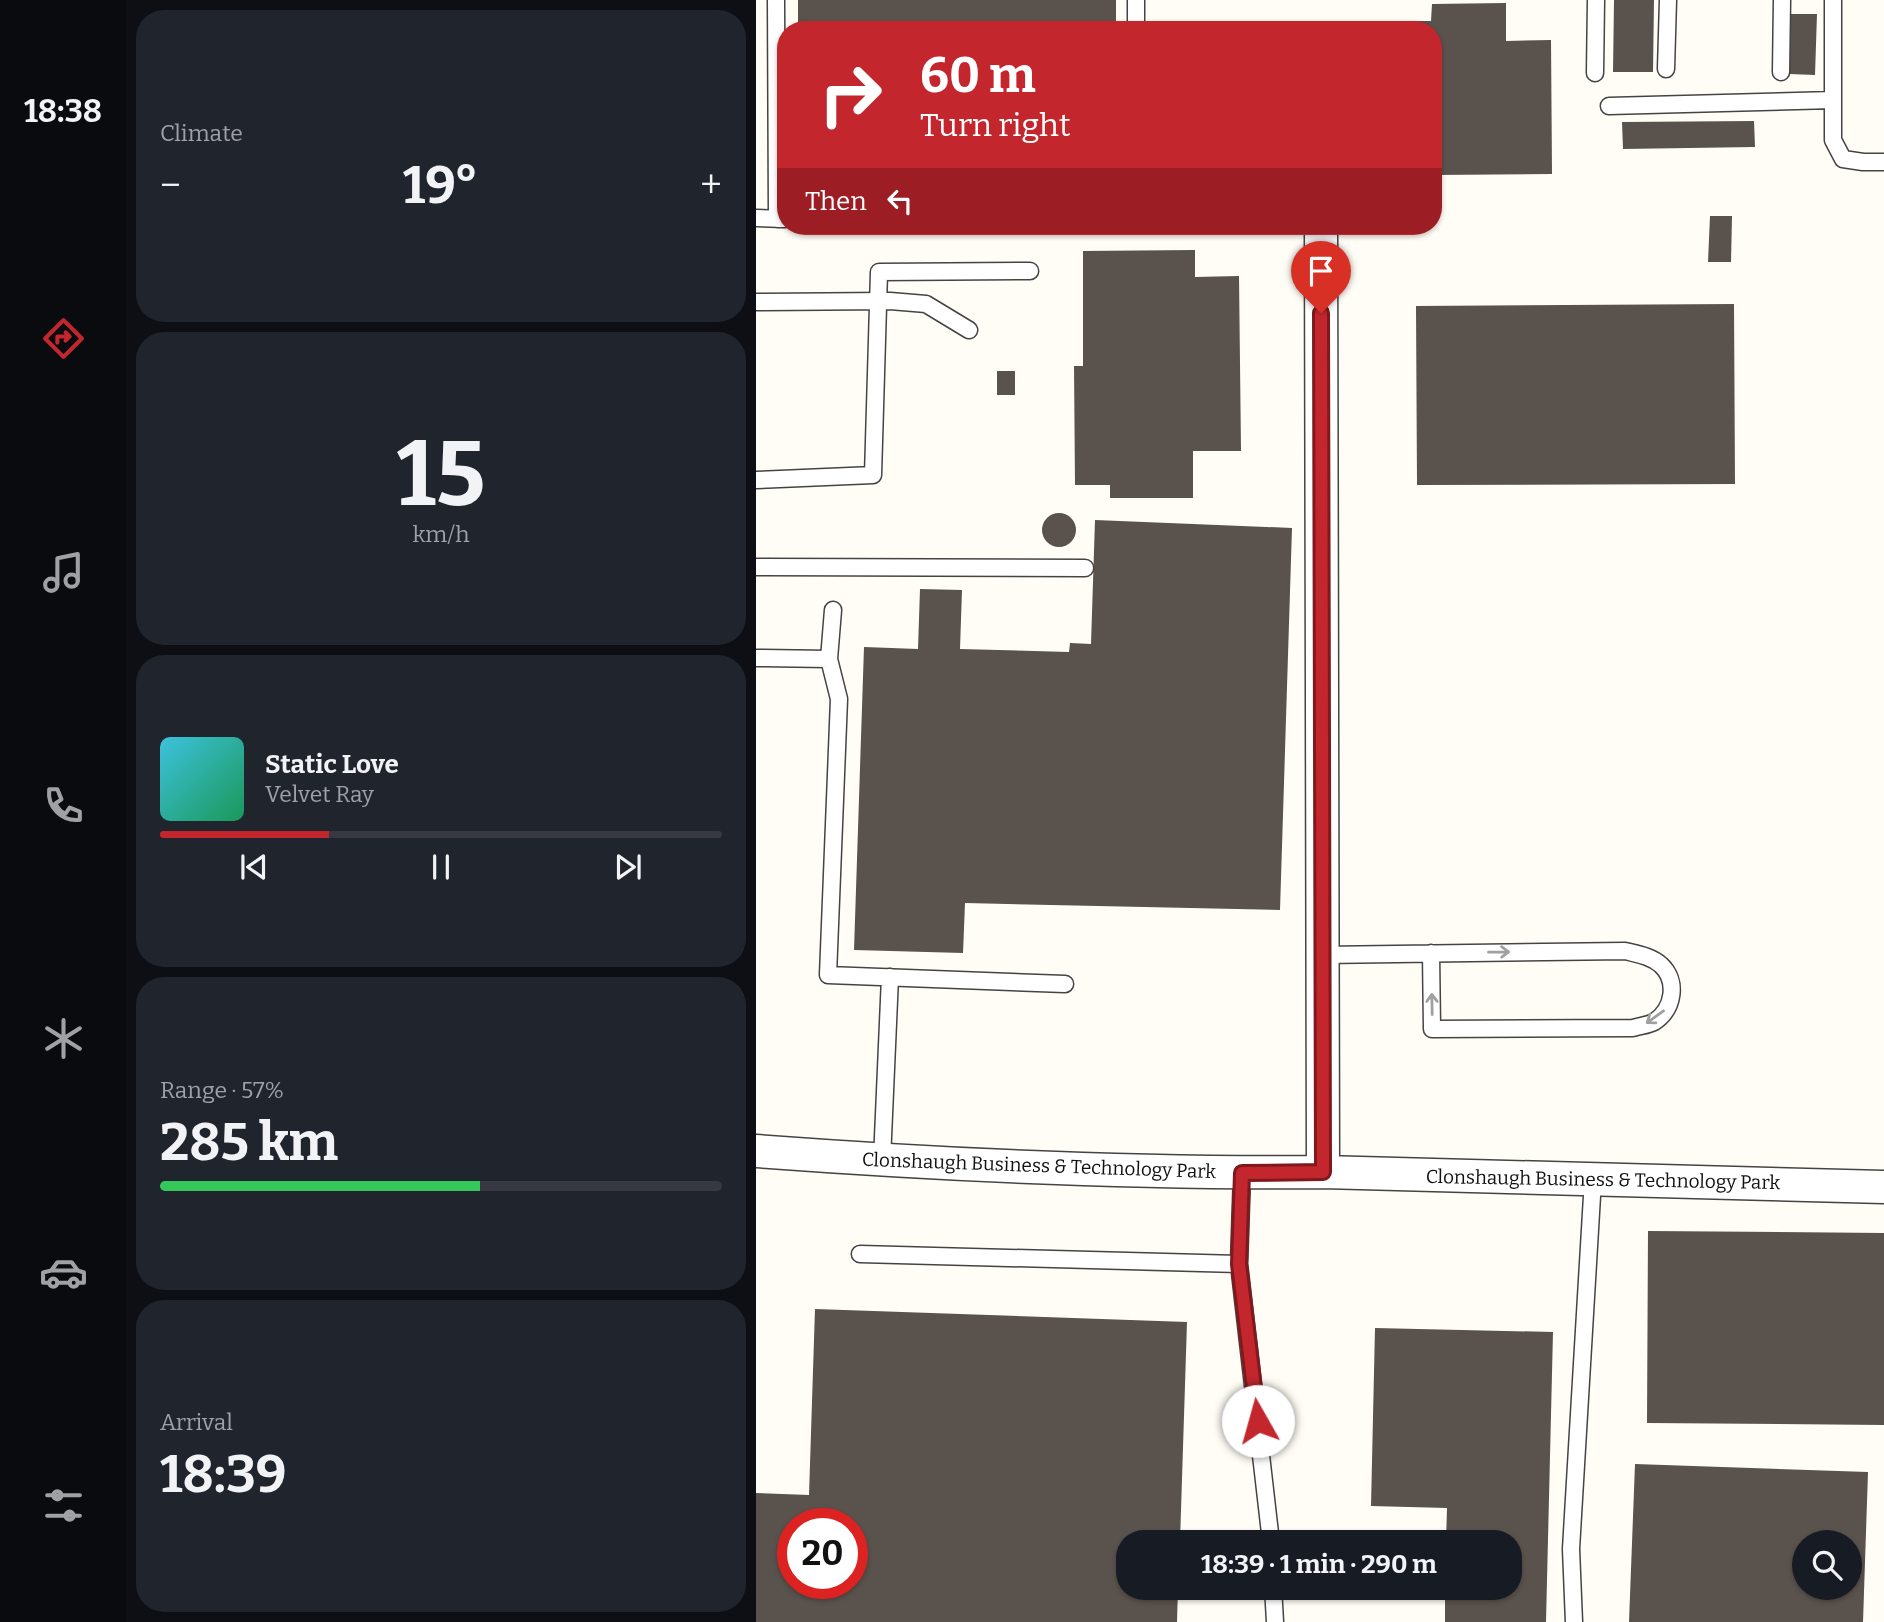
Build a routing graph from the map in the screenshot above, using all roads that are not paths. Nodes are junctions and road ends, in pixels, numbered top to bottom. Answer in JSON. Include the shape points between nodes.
{"nodes":[{"id":1,"x":776,"y":0,"type":"edge"},
{"id":2,"x":1136,"y":0,"type":"edge"},
{"id":3,"x":1595,"y":0,"type":"edge"},
{"id":4,"x":1668,"y":0,"type":"edge"},
{"id":5,"x":1782,"y":0,"type":"edge"},
{"id":6,"x":1833,"y":0,"type":"edge"},
{"id":7,"x":1136,"y":21,"type":"edge"},
{"id":8,"x":777,"y":44,"type":"edge"},
{"id":9,"x":1666,"y":69,"type":"dead end"},
{"id":10,"x":1781,"y":72,"type":"dead end"},
{"id":11,"x":1595,"y":73,"type":"dead end"},
{"id":12,"x":1833,"y":100,"type":"junction"},
{"id":13,"x":1609,"y":106,"type":"dead end"},
{"id":14,"x":1884,"y":162,"type":"edge"},
{"id":15,"x":756,"y":219,"type":"edge"},
{"id":16,"x":777,"y":219,"type":"edge"},
{"id":17,"x":1321,"y":235,"type":"edge"},
{"id":18,"x":1030,"y":271,"type":"dead end"},
{"id":19,"x":877,"y":301,"type":"junction"},
{"id":20,"x":756,"y":302,"type":"edge"},
{"id":21,"x":969,"y":330,"type":"dead end"},
{"id":22,"x":756,"y":480,"type":"edge"},
{"id":23,"x":756,"y":567,"type":"edge"},
{"id":24,"x":1085,"y":568,"type":"dead end"},
{"id":25,"x":833,"y":610,"type":"dead end"},
{"id":26,"x":756,"y":658,"type":"edge"},
{"id":27,"x":829,"y":659,"type":"junction"},
{"id":28,"x":1431,"y":953,"type":"junction"},
{"id":29,"x":1322,"y":955,"type":"junction"},
{"id":30,"x":890,"y":977,"type":"junction"},
{"id":31,"x":1065,"y":984,"type":"dead end"},
{"id":32,"x":756,"y":1151,"type":"edge"},
{"id":33,"x":882,"y":1160,"type":"junction"},
{"id":34,"x":1323,"y":1172,"type":"junction"},
{"id":35,"x":1242,"y":1173,"type":"junction"},
{"id":36,"x":1593,"y":1179,"type":"junction"},
{"id":37,"x":1884,"y":1187,"type":"edge"},
{"id":38,"x":860,"y":1254,"type":"dead end"},
{"id":39,"x":1239,"y":1264,"type":"junction"},
{"id":40,"x":1271,"y":1530,"type":"edge"},
{"id":41,"x":1274,"y":1600,"type":"edge"},
{"id":42,"x":1275,"y":1622,"type":"edge"},
{"id":43,"x":1574,"y":1622,"type":"edge"}],
"edges":[{"from":1,"to":8,"type":"lane"},
{"from":2,"to":7,"type":"lane"},
{"from":3,"to":11,"type":"lane"},
{"from":4,"to":9,"type":"lane"},
{"from":5,"to":10,"type":"lane"},
{"from":6,"to":12,"type":"lane"},
{"from":12,"to":13,"type":"lane"},
{"from":12,"to":14,"type":"lane","via":[[1833,140],[1843,159]]},
{"from":15,"to":16,"type":"lane"},
{"from":17,"to":29,"type":"street"},
{"from":18,"to":19,"type":"lane","via":[[879,272]]},
{"from":19,"to":20,"type":"lane"},
{"from":19,"to":21,"type":"lane","via":[[926,304]]},
{"from":19,"to":22,"type":"lane","via":[[873,475]]},
{"from":23,"to":24,"type":"lane"},
{"from":25,"to":27,"type":"lane"},
{"from":26,"to":27,"type":"lane"},
{"from":27,"to":30,"type":"lane","via":[[839,699],[828,975]]},
{"from":28,"to":28,"type":"lane","one_way":true,"via":[[1625,951],[1659,963],[1670,975],[1672,993],[1667,1009],[1654,1022],[1633,1028],[1432,1029]]},
{"from":28,"to":29,"type":"lane"},
{"from":29,"to":34,"type":"street"},
{"from":30,"to":31,"type":"lane"},
{"from":30,"to":33,"type":"lane"},
{"from":32,"to":33,"type":"street","name":"Clonshaugh Business & Technology Park"},
{"from":33,"to":35,"type":"street","name":"Clonshaugh Business & Technology Park"},
{"from":34,"to":35,"type":"street","name":"Clonshaugh Business & Technology Park"},
{"from":34,"to":36,"type":"street","name":"Clonshaugh Business & Technology Park"},
{"from":35,"to":39,"type":"lane"},
{"from":36,"to":37,"type":"street","name":"Clonshaugh Business & Technology Park"},
{"from":36,"to":43,"type":"lane","via":[[1571,1549]]},
{"from":38,"to":39,"type":"lane"},
{"from":39,"to":40,"type":"lane"},
{"from":41,"to":42,"type":"lane"}]}
